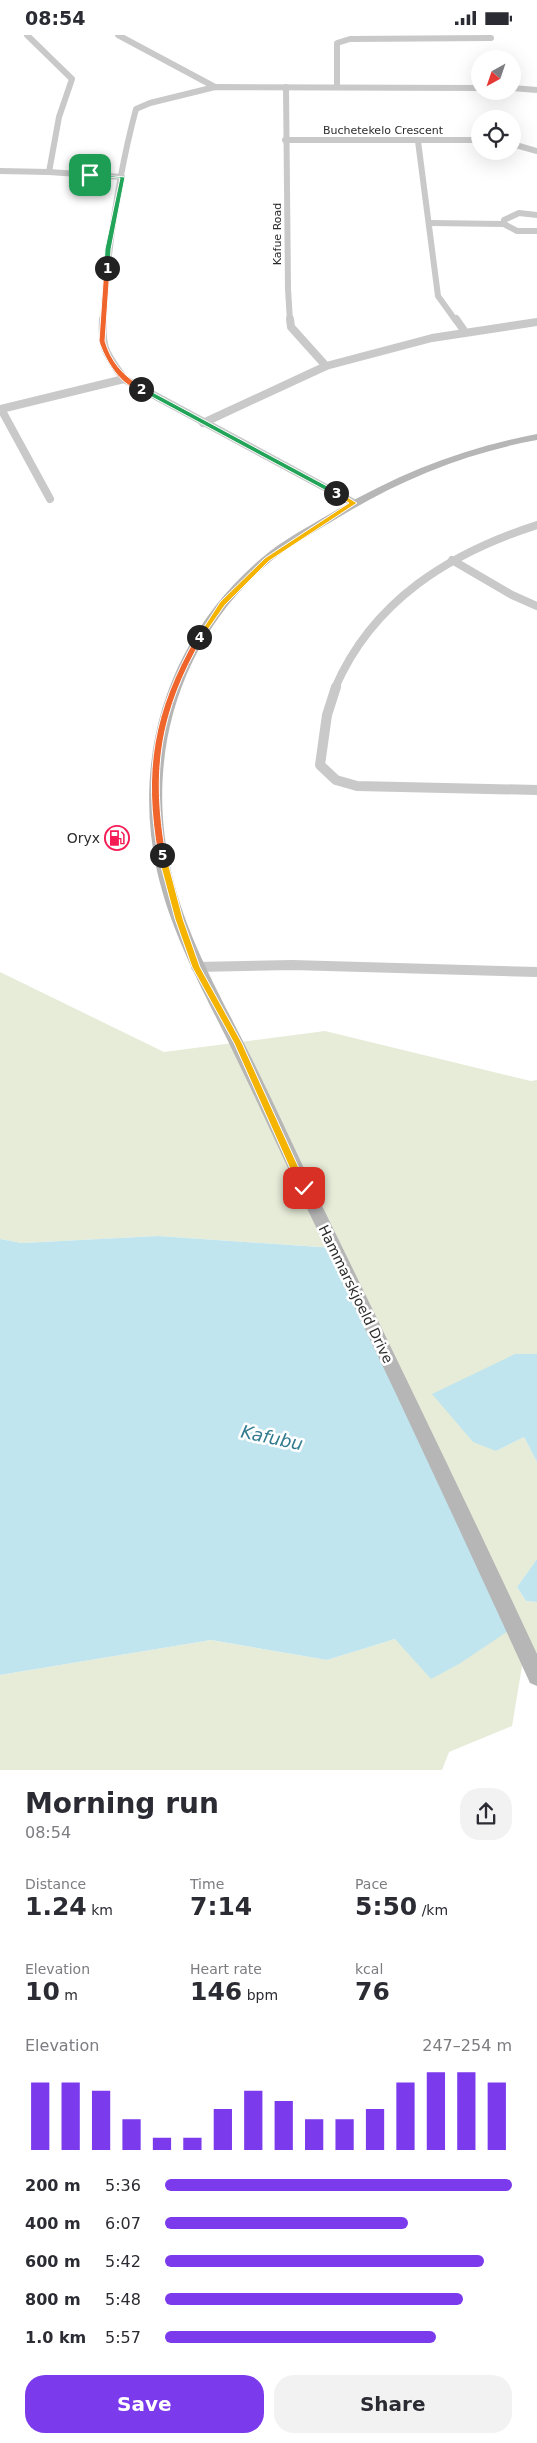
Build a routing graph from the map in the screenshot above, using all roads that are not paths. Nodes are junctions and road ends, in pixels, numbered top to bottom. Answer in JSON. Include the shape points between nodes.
{"nodes":[{"id":1,"x":27,"y":35,"type":"edge"},
{"id":2,"x":118,"y":35,"type":"edge"},
{"id":3,"x":414,"y":37,"type":"edge"},
{"id":4,"x":474,"y":37,"type":"edge"},
{"id":5,"x":492,"y":38,"type":"dead end"},
{"id":6,"x":337,"y":86,"type":"junction"},
{"id":7,"x":215,"y":87,"type":"junction"},
{"id":8,"x":286,"y":87,"type":"junction"},
{"id":9,"x":471,"y":88,"type":"edge"},
{"id":10,"x":521,"y":89,"type":"edge"},
{"id":11,"x":537,"y":90,"type":"edge"},
{"id":12,"x":285,"y":140,"type":"junction"},
{"id":13,"x":471,"y":140,"type":"edge"},
{"id":14,"x":418,"y":141,"type":"junction"},
{"id":15,"x":521,"y":146,"type":"edge"},
{"id":16,"x":536,"y":150,"type":"edge"},
{"id":17,"x":0,"y":171,"type":"edge"},
{"id":18,"x":50,"y":172,"type":"junction"},
{"id":19,"x":122,"y":177,"type":"junction"},
{"id":20,"x":537,"y":215,"type":"edge"},
{"id":21,"x":430,"y":223,"type":"junction"},
{"id":22,"x":504,"y":224,"type":"junction"},
{"id":23,"x":537,"y":231,"type":"edge"},
{"id":24,"x":537,"y":322,"type":"edge"},
{"id":25,"x":465,"y":332,"type":"junction"},
{"id":26,"x":326,"y":366,"type":"junction"},
{"id":27,"x":124,"y":379,"type":"junction"},
{"id":28,"x":1,"y":408,"type":"edge"},
{"id":29,"x":203,"y":423,"type":"junction"},
{"id":30,"x":537,"y":437,"type":"edge"},
{"id":31,"x":50,"y":499,"type":"dead end"},
{"id":32,"x":354,"y":503,"type":"junction"},
{"id":33,"x":537,"y":525,"type":"edge"},
{"id":34,"x":452,"y":560,"type":"junction"},
{"id":35,"x":537,"y":606,"type":"edge"},
{"id":36,"x":537,"y":790,"type":"edge"},
{"id":37,"x":196,"y":967,"type":"junction"},
{"id":38,"x":537,"y":972,"type":"edge"},
{"id":39,"x":537,"y":1676,"type":"edge"}],
"edges":[{"from":1,"to":18,"type":"street","via":[[72,79],[59,117]]},
{"from":2,"to":7,"type":"street"},
{"from":3,"to":4,"type":"street"},
{"from":3,"to":6,"type":"street","via":[[340,41],[337,43]]},
{"from":4,"to":5,"type":"street"},
{"from":6,"to":8,"type":"street"},
{"from":6,"to":9,"type":"street"},
{"from":7,"to":8,"type":"street"},
{"from":7,"to":19,"type":"street","via":[[136,109]]},
{"from":8,"to":12,"type":"street","name":"Kafue Road"},
{"from":10,"to":11,"type":"street"},
{"from":12,"to":14,"type":"street","name":"Buchetekelo Crescent"},
{"from":12,"to":26,"type":"street","name":"Kafue Road","via":[[291,327]]},
{"from":13,"to":14,"type":"street","name":"Buchetekelo Crescent"},
{"from":14,"to":21,"type":"street"},
{"from":15,"to":16,"type":"street"},
{"from":17,"to":18,"type":"street"},
{"from":18,"to":19,"type":"street"},
{"from":19,"to":27,"type":"street","via":[[108,249],[102,341]]},
{"from":20,"to":22,"type":"street","via":[[514,214],[507,216]]},
{"from":21,"to":22,"type":"street"},
{"from":21,"to":25,"type":"street","via":[[438,296]]},
{"from":22,"to":23,"type":"street","via":[[516,231]]},
{"from":24,"to":25,"type":"street"},
{"from":25,"to":26,"type":"street","via":[[432,337]]},
{"from":26,"to":29,"type":"street"},
{"from":27,"to":28,"type":"street"},
{"from":27,"to":29,"type":"street"},
{"from":28,"to":31,"type":"street"},
{"from":29,"to":32,"type":"street"},
{"from":30,"to":32,"type":"main road","name":"Hammarskjoeld Drive","via":[[416,471]]},
{"from":32,"to":37,"type":"main road","name":"Hammarskjoeld Drive","via":[[267,559],[223,603],[189,653],[162,721],[155,769],[156,822],[163,863]]},
{"from":33,"to":34,"type":"street"},
{"from":34,"to":35,"type":"street"},
{"from":34,"to":36,"type":"street","via":[[396,600],[350,660],[336,686],[327,715],[320,765],[327,775],[340,783],[357,786]]},
{"from":37,"to":38,"type":"street","via":[[292,965]]},
{"from":37,"to":39,"type":"main road","name":"Hammarskjoeld Drive","via":[[238,1043]]}]}
